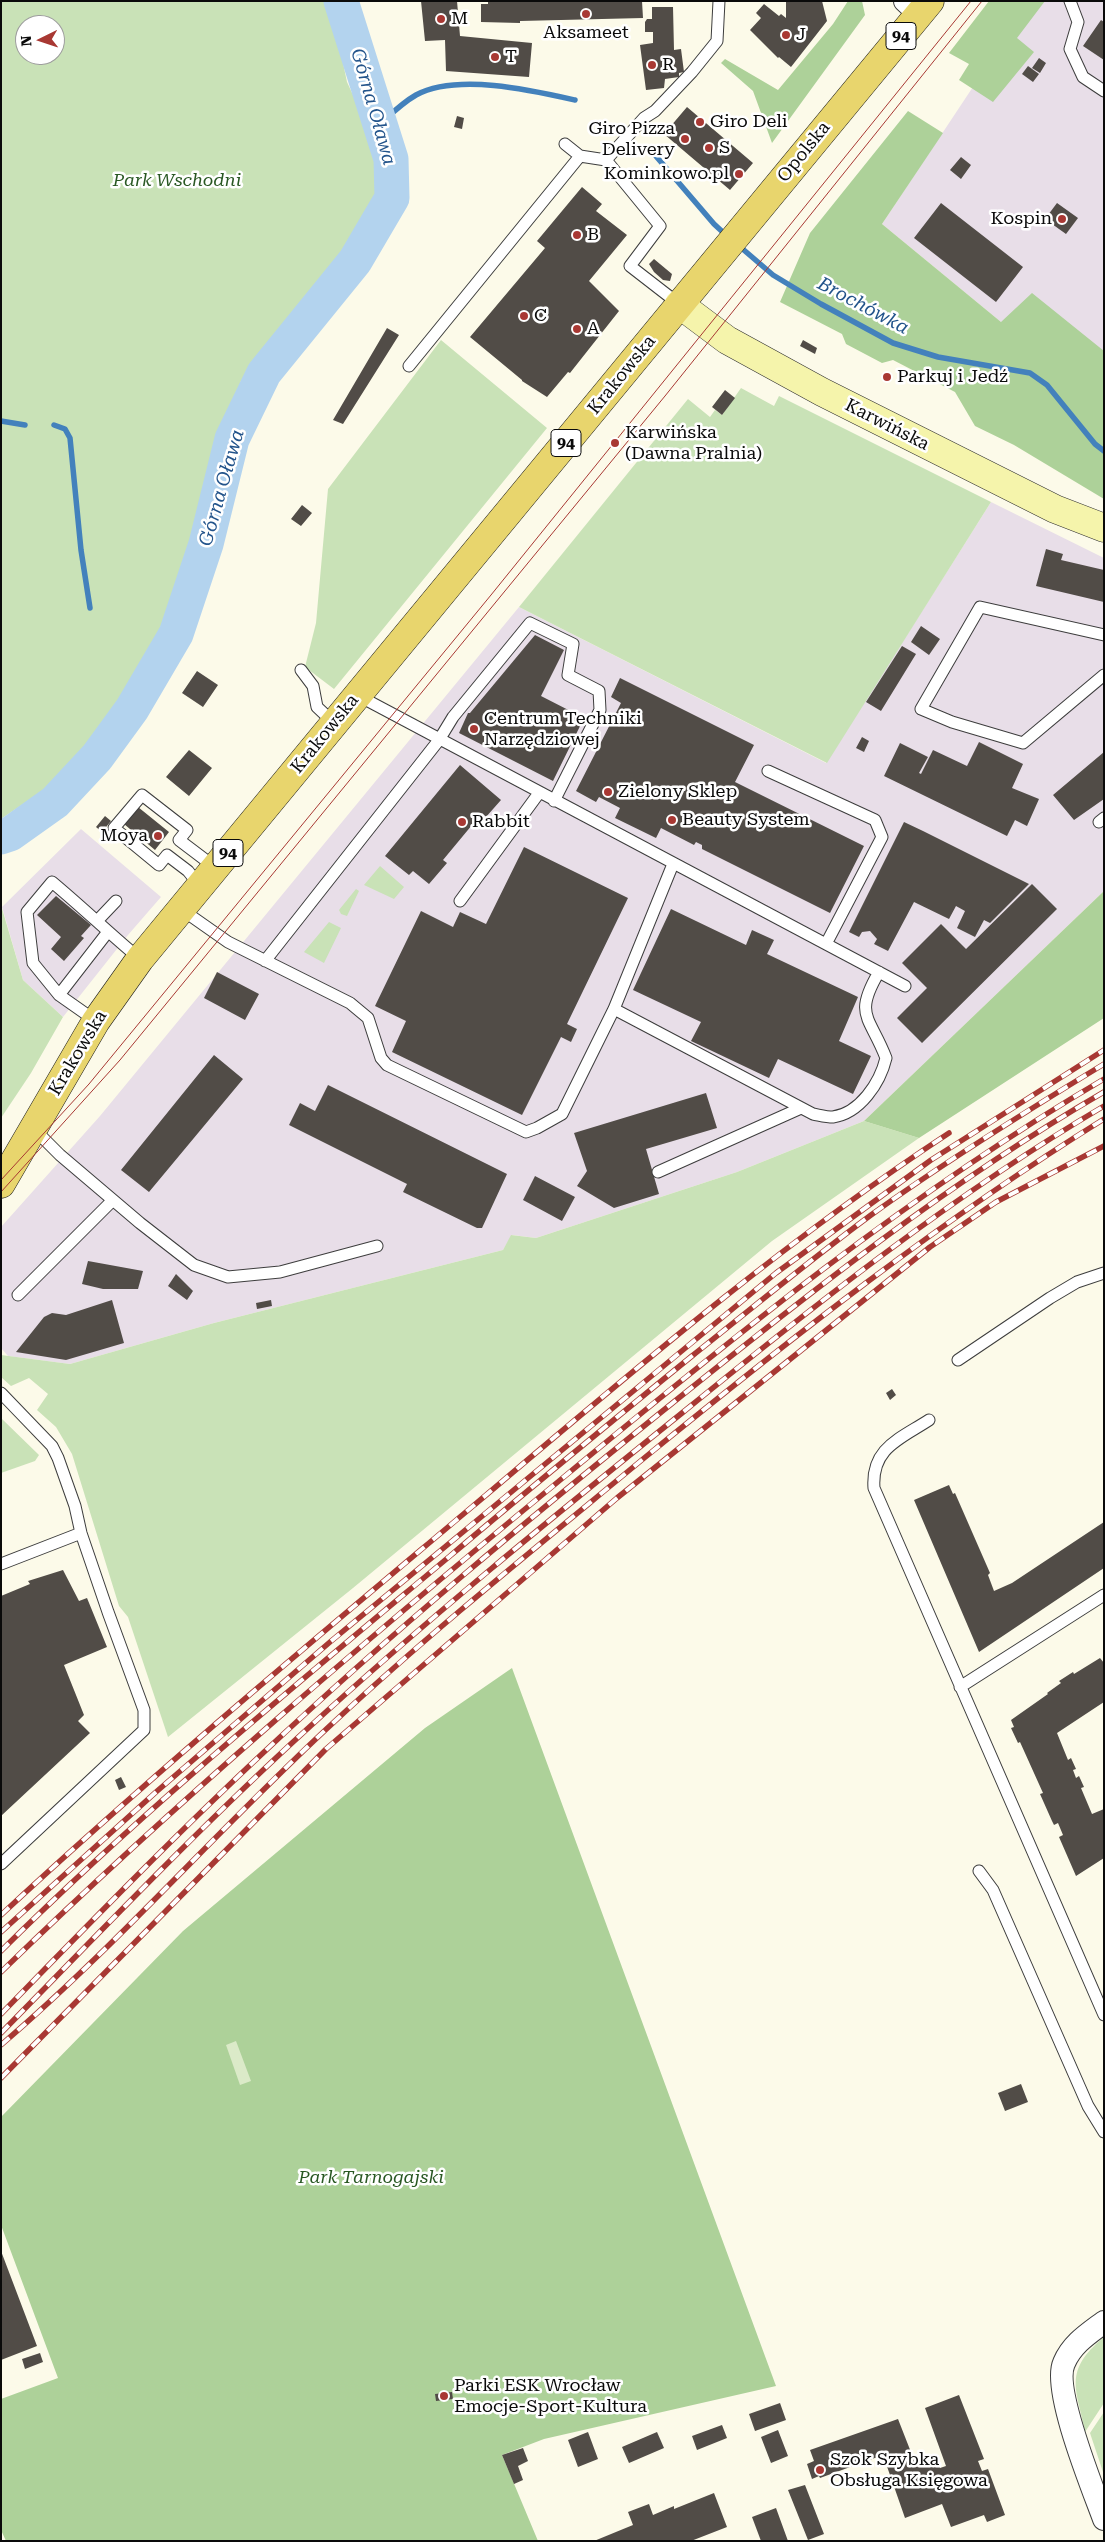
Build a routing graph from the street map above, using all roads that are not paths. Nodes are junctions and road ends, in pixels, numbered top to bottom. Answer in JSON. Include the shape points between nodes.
{"nodes":[{"id":1,"x":719,"y":1,"type":"edge"},
{"id":2,"x":1070,"y":1,"type":"edge"},
{"id":3,"x":918,"y":5,"type":"edge"},
{"id":4,"x":1104,"y":91,"type":"edge"},
{"id":5,"x":565,"y":144,"type":"dead end"},
{"id":6,"x":580,"y":156,"type":"junction"},
{"id":7,"x":606,"y":160,"type":"junction"},
{"id":8,"x":679,"y":304,"type":"junction"},
{"id":9,"x":408,"y":366,"type":"dead end"},
{"id":10,"x":1104,"y":528,"type":"edge"},
{"id":11,"x":1104,"y":634,"type":"edge"},
{"id":12,"x":301,"y":670,"type":"dead end"},
{"id":13,"x":1104,"y":675,"type":"edge"},
{"id":14,"x":357,"y":695,"type":"junction"},
{"id":15,"x":334,"y":723,"type":"junction"},
{"id":16,"x":438,"y":740,"type":"junction"},
{"id":17,"x":768,"y":771,"type":"dead end"},
{"id":18,"x":539,"y":793,"type":"junction"},
{"id":19,"x":554,"y":801,"type":"junction"},
{"id":20,"x":179,"y":840,"type":"junction"},
{"id":21,"x":167,"y":855,"type":"junction"},
{"id":22,"x":673,"y":864,"type":"junction"},
{"id":23,"x":208,"y":877,"type":"junction"},
{"id":24,"x":116,"y":901,"type":"dead end"},
{"id":25,"x":460,"y":901,"type":"dead end"},
{"id":26,"x":181,"y":909,"type":"junction"},
{"id":27,"x":97,"y":921,"type":"junction"},
{"id":28,"x":107,"y":933,"type":"junction"},
{"id":29,"x":826,"y":944,"type":"junction"},
{"id":30,"x":140,"y":959,"type":"junction"},
{"id":31,"x":265,"y":961,"type":"junction"},
{"id":32,"x":878,"y":972,"type":"junction"},
{"id":33,"x":905,"y":986,"type":"dead end"},
{"id":34,"x":59,"y":995,"type":"junction"},
{"id":35,"x":614,"y":1009,"type":"junction"},
{"id":36,"x":96,"y":1022,"type":"junction"},
{"id":37,"x":801,"y":1108,"type":"junction"},
{"id":38,"x":33,"y":1128,"type":"junction"},
{"id":39,"x":658,"y":1172,"type":"dead end"},
{"id":40,"x":1,"y":1184,"type":"edge"},
{"id":41,"x":113,"y":1200,"type":"junction"},
{"id":42,"x":377,"y":1246,"type":"dead end"},
{"id":43,"x":1101,"y":1275,"type":"edge"},
{"id":44,"x":1104,"y":1286,"type":"edge"},
{"id":45,"x":18,"y":1295,"type":"dead end"},
{"id":46,"x":958,"y":1360,"type":"dead end"},
{"id":47,"x":1,"y":1393,"type":"edge"},
{"id":48,"x":929,"y":1420,"type":"dead end"},
{"id":49,"x":81,"y":1533,"type":"junction"},
{"id":50,"x":1,"y":1564,"type":"edge"},
{"id":51,"x":1104,"y":1595,"type":"edge"},
{"id":52,"x":960,"y":1687,"type":"junction"},
{"id":53,"x":1,"y":1864,"type":"edge"},
{"id":54,"x":979,"y":1871,"type":"dead end"},
{"id":55,"x":1104,"y":2015,"type":"edge"},
{"id":56,"x":1104,"y":2132,"type":"edge"},
{"id":57,"x":1104,"y":2322,"type":"edge"},
{"id":58,"x":1104,"y":2519,"type":"edge"}],
"edges":[{"from":1,"to":7,"type":"lane","via":[[717,41],[692,72]]},
{"from":2,"to":4,"type":"lane","via":[[1078,22],[1070,49],[1083,77]]},
{"from":3,"to":8,"type":"main road","name":"Opolska","number":"94"},
{"from":5,"to":6,"type":"lane"},
{"from":6,"to":7,"type":"lane"},
{"from":6,"to":9,"type":"lane"},
{"from":7,"to":8,"type":"lane","via":[[660,226],[630,266]]},
{"from":8,"to":10,"type":"street","name":"Karwińska","via":[[727,340],[822,392],[1055,509]]},
{"from":8,"to":14,"type":"main road","name":"Krakowska","number":"94"},
{"from":11,"to":13,"type":"lane","via":[[980,607],[921,709],[952,722],[1023,743]]},
{"from":12,"to":15,"type":"lane","via":[[313,686],[317,707]]},
{"from":14,"to":15,"type":"main road","name":"Krakowska","number":"94"},
{"from":14,"to":16,"type":"lane"},
{"from":15,"to":23,"type":"main road","name":"Krakowska","number":"94"},
{"from":16,"to":18,"type":"lane"},
{"from":16,"to":19,"type":"lane","via":[[452,717],[530,623],[573,644],[568,675],[599,691],[600,710]]},
{"from":16,"to":31,"type":"lane"},
{"from":17,"to":29,"type":"lane","via":[[875,820],[882,837]]},
{"from":18,"to":19,"type":"lane"},
{"from":18,"to":25,"type":"lane"},
{"from":19,"to":22,"type":"lane"},
{"from":20,"to":21,"type":"lane"},
{"from":20,"to":21,"type":"lane","via":[[187,830],[142,795],[114,828],[159,865]]},
{"from":20,"to":23,"type":"lane"},
{"from":21,"to":23,"type":"lane","via":[[188,871]]},
{"from":22,"to":29,"type":"lane"},
{"from":22,"to":35,"type":"lane"},
{"from":23,"to":26,"type":"main road","name":"Krakowska","number":"94"},
{"from":24,"to":27,"type":"lane"},
{"from":26,"to":30,"type":"main road","name":"Krakowska","number":"94"},
{"from":26,"to":31,"type":"lane","via":[[228,942]]},
{"from":27,"to":28,"type":"lane"},
{"from":27,"to":34,"type":"lane","via":[[52,882],[27,912],[33,963]]},
{"from":28,"to":30,"type":"lane"},
{"from":28,"to":34,"type":"lane"},
{"from":29,"to":32,"type":"lane"},
{"from":30,"to":36,"type":"main road","name":"Krakowska","number":"94"},
{"from":31,"to":35,"type":"lane","via":[[350,1003],[368,1018],[381,1058],[387,1065],[526,1132],[562,1114]]},
{"from":32,"to":33,"type":"lane"},
{"from":32,"to":37,"type":"lane","via":[[867,991],[864,1005],[886,1058],[883,1073],[861,1102],[846,1113],[831,1117]]},
{"from":34,"to":36,"type":"lane"},
{"from":35,"to":37,"type":"lane"},
{"from":36,"to":38,"type":"main road","name":"Krakowska","number":"94"},
{"from":37,"to":39,"type":"lane"},
{"from":38,"to":40,"type":"main road","name":"Krakowska","number":"94"},
{"from":38,"to":41,"type":"lane"},
{"from":41,"to":42,"type":"lane","via":[[194,1265],[228,1277],[280,1272]]},
{"from":41,"to":45,"type":"lane"},
{"from":43,"to":44,"type":"lane"},
{"from":43,"to":46,"type":"lane","via":[[1077,1282],[1050,1298]]},
{"from":47,"to":49,"type":"lane","via":[[52,1446],[75,1506]]},
{"from":48,"to":52,"type":"lane","via":[[879,1455],[873,1474],[874,1488]]},
{"from":49,"to":50,"type":"lane"},
{"from":49,"to":53,"type":"lane","via":[[144,1710],[144,1730]]},
{"from":51,"to":52,"type":"lane"},
{"from":52,"to":55,"type":"lane"},
{"from":54,"to":56,"type":"lane","via":[[993,1890],[1088,2106]]},
{"from":57,"to":58,"type":"street","via":[[1076,2343],[1063,2364],[1062,2378],[1066,2408]]}]}
